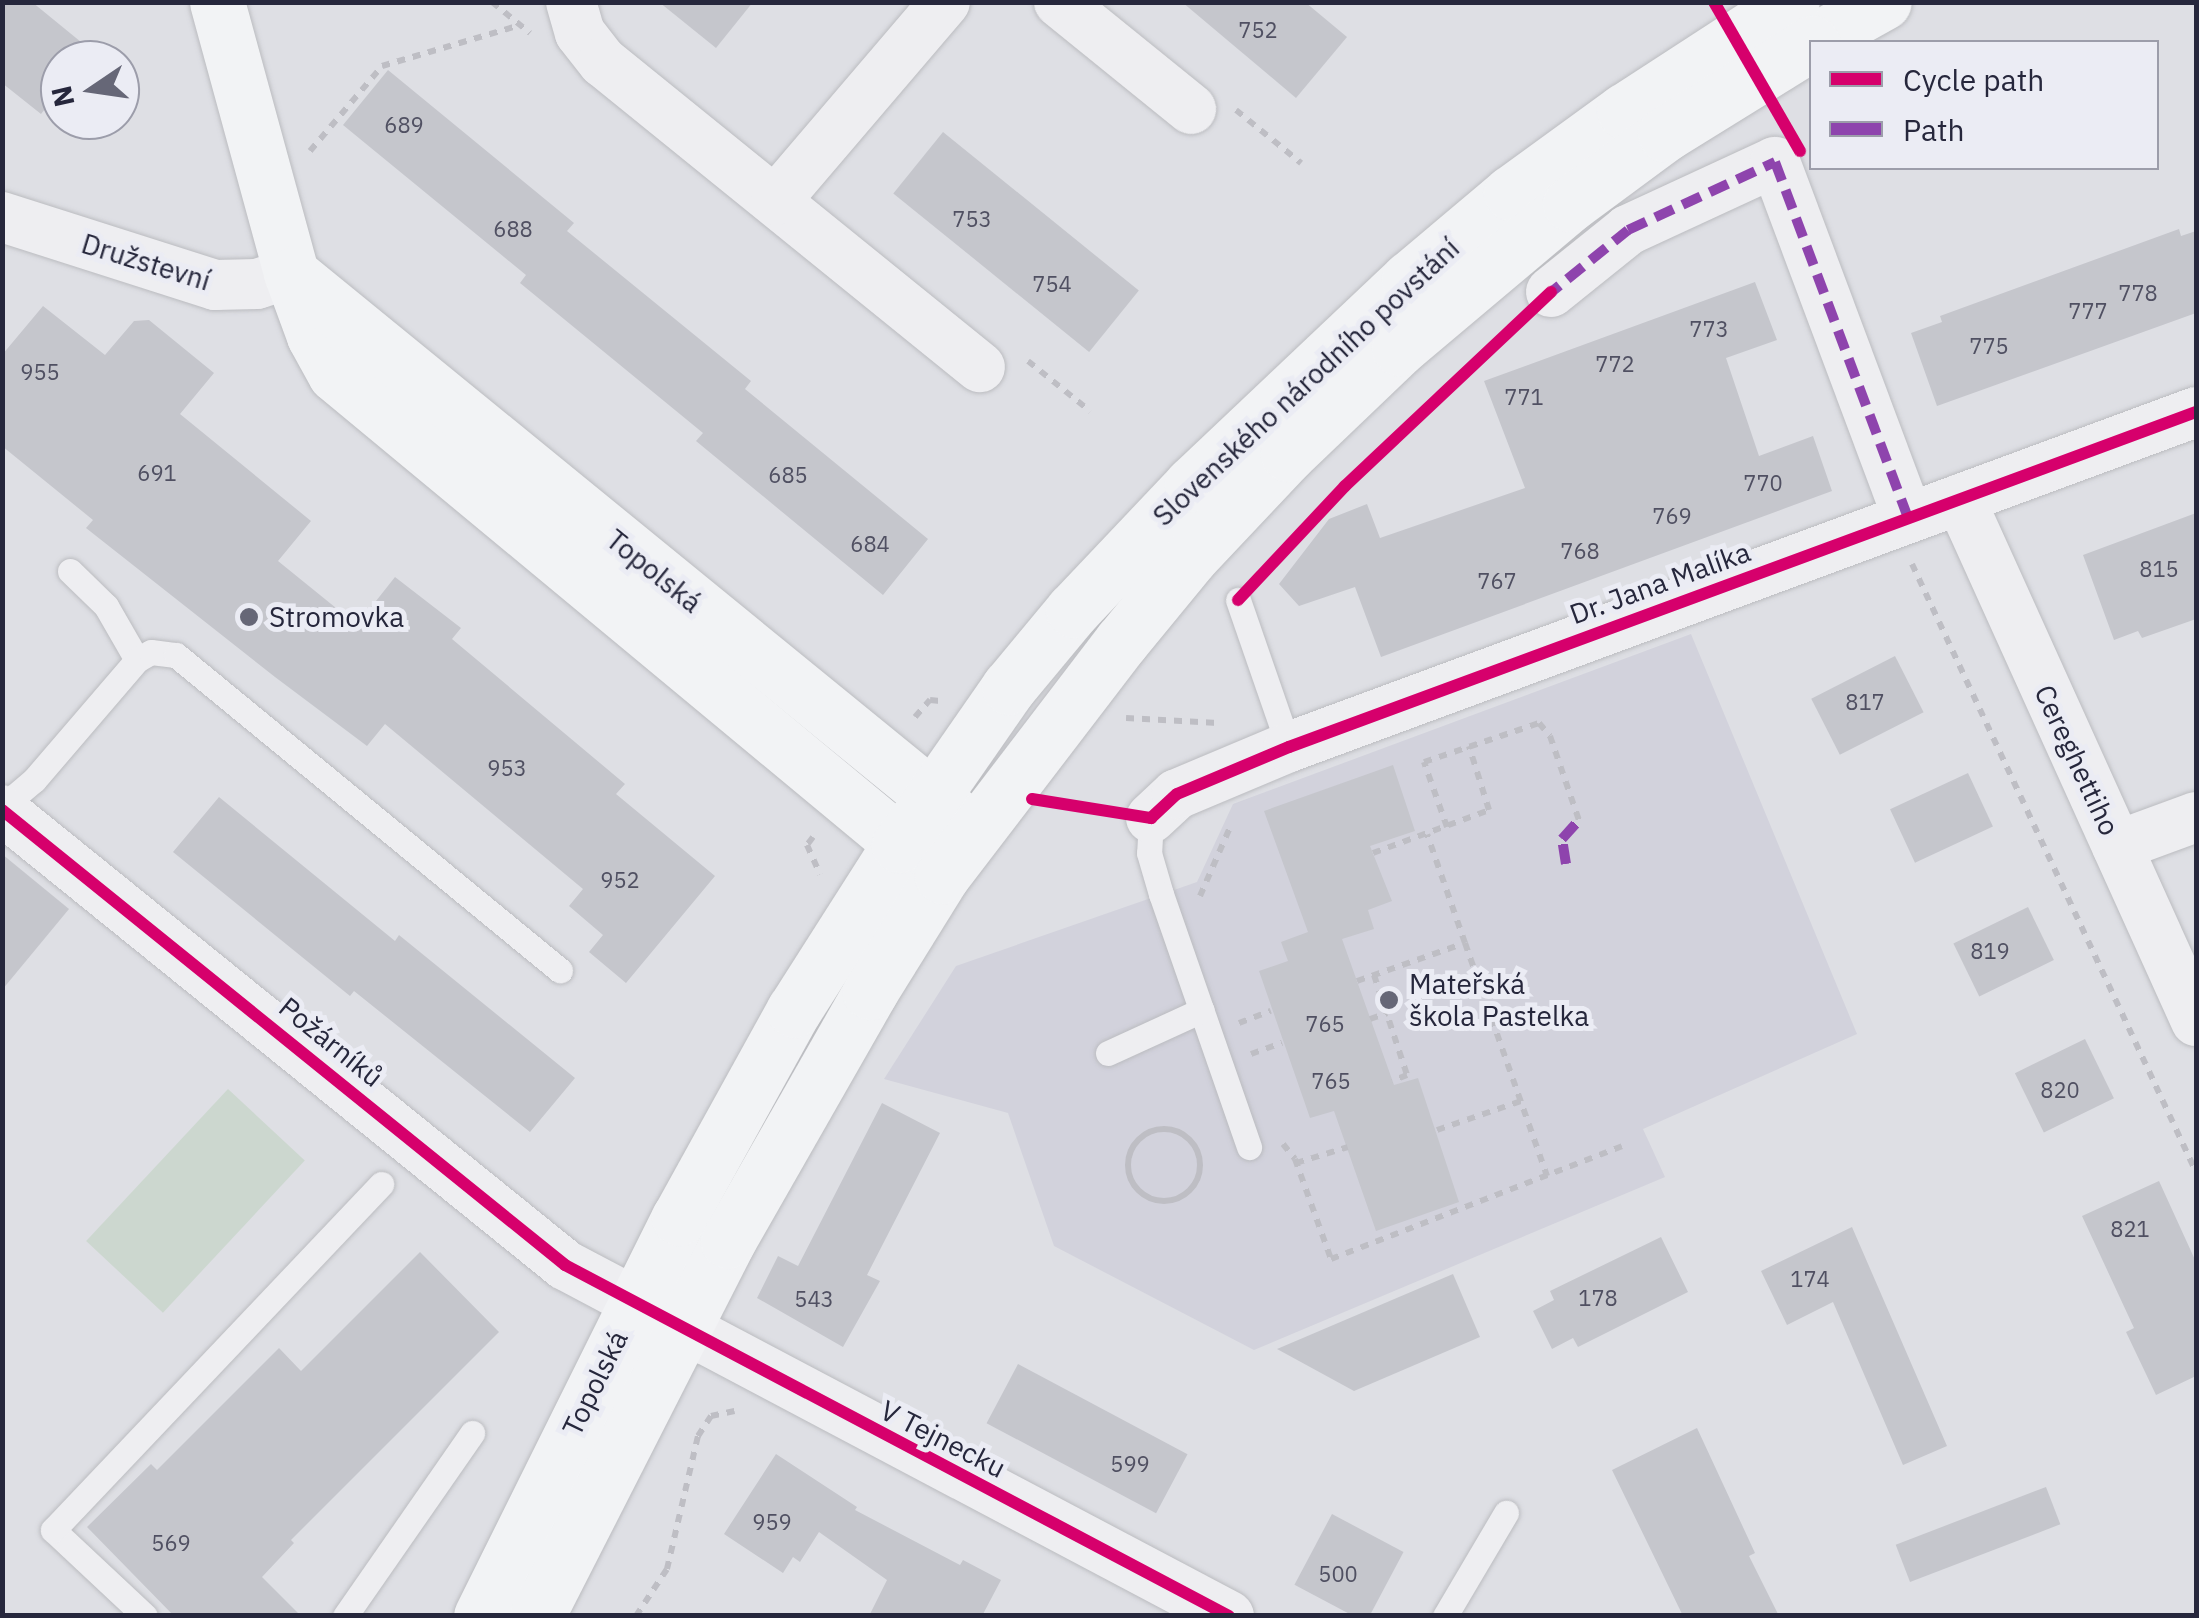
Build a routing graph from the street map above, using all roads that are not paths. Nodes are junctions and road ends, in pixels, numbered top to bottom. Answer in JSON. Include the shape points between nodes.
{"nodes":[{"id":1,"x":217,"y":2,"type":"edge"},
{"id":2,"x":572,"y":2,"type":"edge"},
{"id":3,"x":945,"y":2,"type":"edge"},
{"id":4,"x":1059,"y":2,"type":"edge"},
{"id":5,"x":1792,"y":2,"type":"edge"},
{"id":6,"x":1884,"y":2,"type":"edge"},
{"id":7,"x":1817,"y":40,"type":"edge"},
{"id":8,"x":1809,"y":45,"type":"edge"},
{"id":9,"x":1191,"y":108,"type":"dead end"},
{"id":10,"x":776,"y":200,"type":"junction"},
{"id":11,"x":2,"y":216,"type":"edge"},
{"id":12,"x":291,"y":273,"type":"junction"},
{"id":13,"x":1551,"y":292,"type":"dead end"},
{"id":14,"x":999,"y":360,"type":"road end"},
{"id":15,"x":2196,"y":412,"type":"edge"},
{"id":16,"x":1960,"y":499,"type":"junction"},
{"id":17,"x":1908,"y":517,"type":"junction"},
{"id":18,"x":70,"y":571,"type":"dead end"},
{"id":19,"x":1238,"y":600,"type":"dead end"},
{"id":20,"x":137,"y":660,"type":"junction"},
{"id":21,"x":1286,"y":737,"type":"junction"},
{"id":22,"x":932,"y":799,"type":"junction"},
{"id":23,"x":2,"y":809,"type":"edge"},
{"id":24,"x":2196,"y":817,"type":"edge"},
{"id":25,"x":1151,"y":818,"type":"joint"},
{"id":26,"x":976,"y":830,"type":"junction"},
{"id":27,"x":899,"y":845,"type":"junction"},
{"id":28,"x":2117,"y":846,"type":"junction"},
{"id":29,"x":942,"y":876,"type":"junction"},
{"id":30,"x":560,"y":970,"type":"dead end"},
{"id":31,"x":1202,"y":1010,"type":"junction"},
{"id":32,"x":2196,"y":1020,"type":"edge"},
{"id":33,"x":1108,"y":1053,"type":"dead end"},
{"id":34,"x":1249,"y":1148,"type":"dead end"},
{"id":35,"x":380,"y":1184,"type":"dead end"},
{"id":36,"x":658,"y":1316,"type":"junction"},
{"id":37,"x":472,"y":1434,"type":"dead end"},
{"id":38,"x":1506,"y":1513,"type":"dead end"},
{"id":39,"x":145,"y":1616,"type":"edge"},
{"id":40,"x":345,"y":1616,"type":"edge"},
{"id":41,"x":482,"y":1616,"type":"edge"},
{"id":42,"x":537,"y":1616,"type":"edge"},
{"id":43,"x":1229,"y":1616,"type":"edge"},
{"id":44,"x":1444,"y":1616,"type":"edge"}],
"edges":[{"from":1,"to":12,"type":"main road","name":"Topolská"},
{"from":2,"to":10,"type":"street","via":[[580,33],[603,62]]},
{"from":3,"to":10,"type":"street"},
{"from":4,"to":9,"type":"street"},
{"from":5,"to":22,"type":"main road","name":"Slovenského národního povstání","via":[[1678,73],[1511,193],[1362,322],[1192,484],[1073,610],[1009,687]]},
{"from":6,"to":7,"type":"main road","name":"Slovenského národního povstání"},
{"from":8,"to":26,"type":"main road","name":"Slovenského národního povstání","via":[[1665,134],[1570,204],[1340,402],[1190,558]]},
{"from":10,"to":14,"type":"street"},
{"from":11,"to":12,"type":"street","name":"Družstevní","via":[[215,285],[258,284]]},
{"from":12,"to":22,"type":"main road","name":"Topolská"},
{"from":12,"to":27,"type":"main road","name":"Topolská","via":[[314,336],[346,386]]},
{"from":13,"to":17,"type":"street","via":[[1628,230],[1776,162]]},
{"from":15,"to":16,"type":"street","name":"Dr. Jana Malíka"},
{"from":16,"to":17,"type":"street","name":"Dr. Jana Malíka"},
{"from":16,"to":28,"type":"street","name":"Cereghettiho"},
{"from":17,"to":21,"type":"street","name":"Dr. Jana Malíka"},
{"from":18,"to":20,"type":"lane","via":[[106,606]]},
{"from":19,"to":21,"type":"lane"},
{"from":20,"to":23,"type":"lane","name":"Požárníků"},
{"from":20,"to":30,"type":"lane","via":[[150,652],[176,655]]},
{"from":21,"to":25,"type":"street","name":"Dr. Jana Malíka","via":[[1176,794]]},
{"from":22,"to":26,"type":"main road","name":"Topolská"},
{"from":22,"to":27,"type":"main road","name":"Slovenského národního povstání"},
{"from":23,"to":36,"type":"street","name":"Požárníků","via":[[558,1260]]},
{"from":24,"to":28,"type":"street"},
{"from":25,"to":31,"type":"lane","via":[[1149,853]]},
{"from":26,"to":29,"type":"main road","name":"Topolská"},
{"from":27,"to":29,"type":"main road","name":"Topolská"},
{"from":27,"to":36,"type":"main road","name":"Topolská","via":[[794,1010]]},
{"from":28,"to":32,"type":"street","name":"Cereghettiho"},
{"from":29,"to":36,"type":"main road","name":"Topolská","via":[[807,1099]]},
{"from":31,"to":33,"type":"lane"},
{"from":31,"to":34,"type":"lane"},
{"from":35,"to":39,"type":"lane","via":[[53,1530]]},
{"from":36,"to":41,"type":"main road","name":"Topolská"},
{"from":36,"to":42,"type":"main road","name":"Topolská"},
{"from":36,"to":43,"type":"street","name":"V Tejnecku"},
{"from":37,"to":40,"type":"lane"},
{"from":38,"to":44,"type":"lane"}]}
